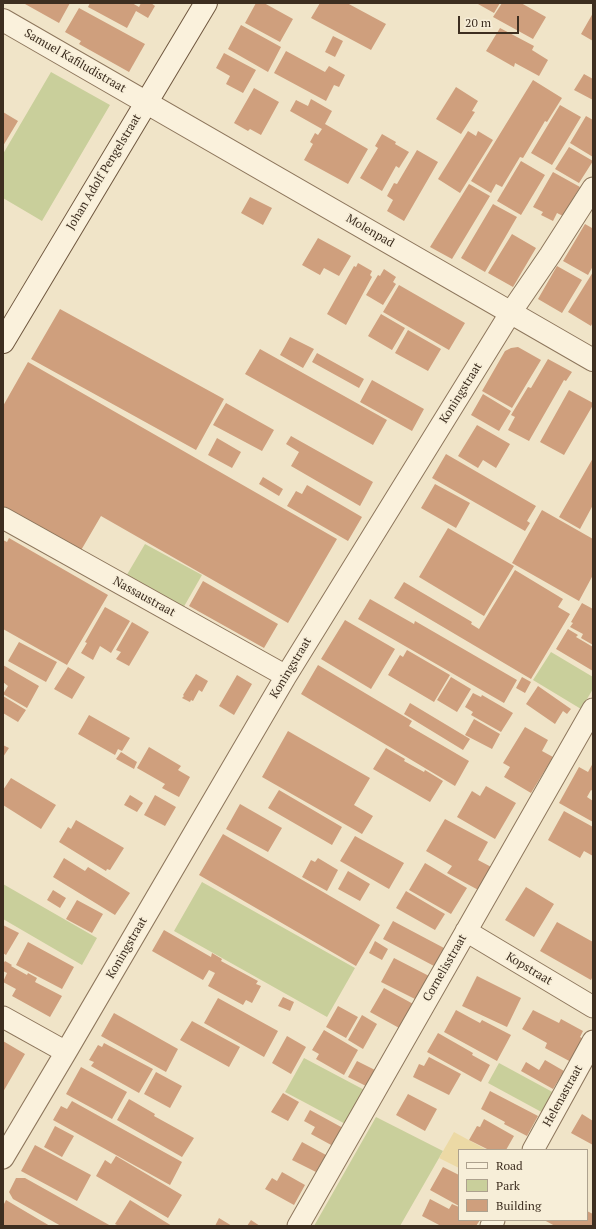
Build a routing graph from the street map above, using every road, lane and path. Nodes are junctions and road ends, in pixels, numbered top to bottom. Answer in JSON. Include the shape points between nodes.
{"nodes":[{"id":1,"x":206,"y":3,"type":"edge"},
{"id":2,"x":3,"y":20,"type":"edge"},
{"id":3,"x":146,"y":102,"type":"junction"},
{"id":4,"x":593,"y":188,"type":"edge"},
{"id":5,"x":511,"y":312,"type":"junction"},
{"id":6,"x":3,"y":342,"type":"edge"},
{"id":7,"x":593,"y":360,"type":"edge"},
{"id":8,"x":3,"y":518,"type":"edge"},
{"id":9,"x":286,"y":676,"type":"junction"},
{"id":10,"x":593,"y":710,"type":"edge"},
{"id":11,"x":466,"y":931,"type":"junction"},
{"id":12,"x":593,"y":1007,"type":"edge"},
{"id":13,"x":3,"y":1017,"type":"edge"},
{"id":14,"x":593,"y":1041,"type":"edge"},
{"id":15,"x":66,"y":1052,"type":"junction"},
{"id":16,"x":534,"y":1149,"type":"edge"},
{"id":17,"x":3,"y":1158,"type":"edge"},
{"id":18,"x":298,"y":1226,"type":"edge"}],
"edges":[{"from":1,"to":3,"type":"street","name":"Johan Adolf Pengelstraat"},
{"from":2,"to":3,"type":"street","name":"Samuel Kafiludistraat"},
{"from":3,"to":5,"type":"street","name":"Molenpad"},
{"from":3,"to":6,"type":"street","name":"Johan Adolf Pengelstraat"},
{"from":4,"to":5,"type":"street","name":"Koningstraat"},
{"from":5,"to":7,"type":"street","name":"Molenpad"},
{"from":5,"to":9,"type":"street","name":"Koningstraat"},
{"from":8,"to":9,"type":"street","name":"Nassaustraat"},
{"from":9,"to":15,"type":"street","name":"Koningstraat"},
{"from":10,"to":11,"type":"street","name":"Cornelisstraat"},
{"from":11,"to":12,"type":"street","name":"Kopstraat"},
{"from":11,"to":18,"type":"street","name":"Cornelisstraat"},
{"from":13,"to":15,"type":"street"},
{"from":14,"to":16,"type":"street","name":"Helenastraat"},
{"from":15,"to":17,"type":"street","name":"Koningstraat"}]}
